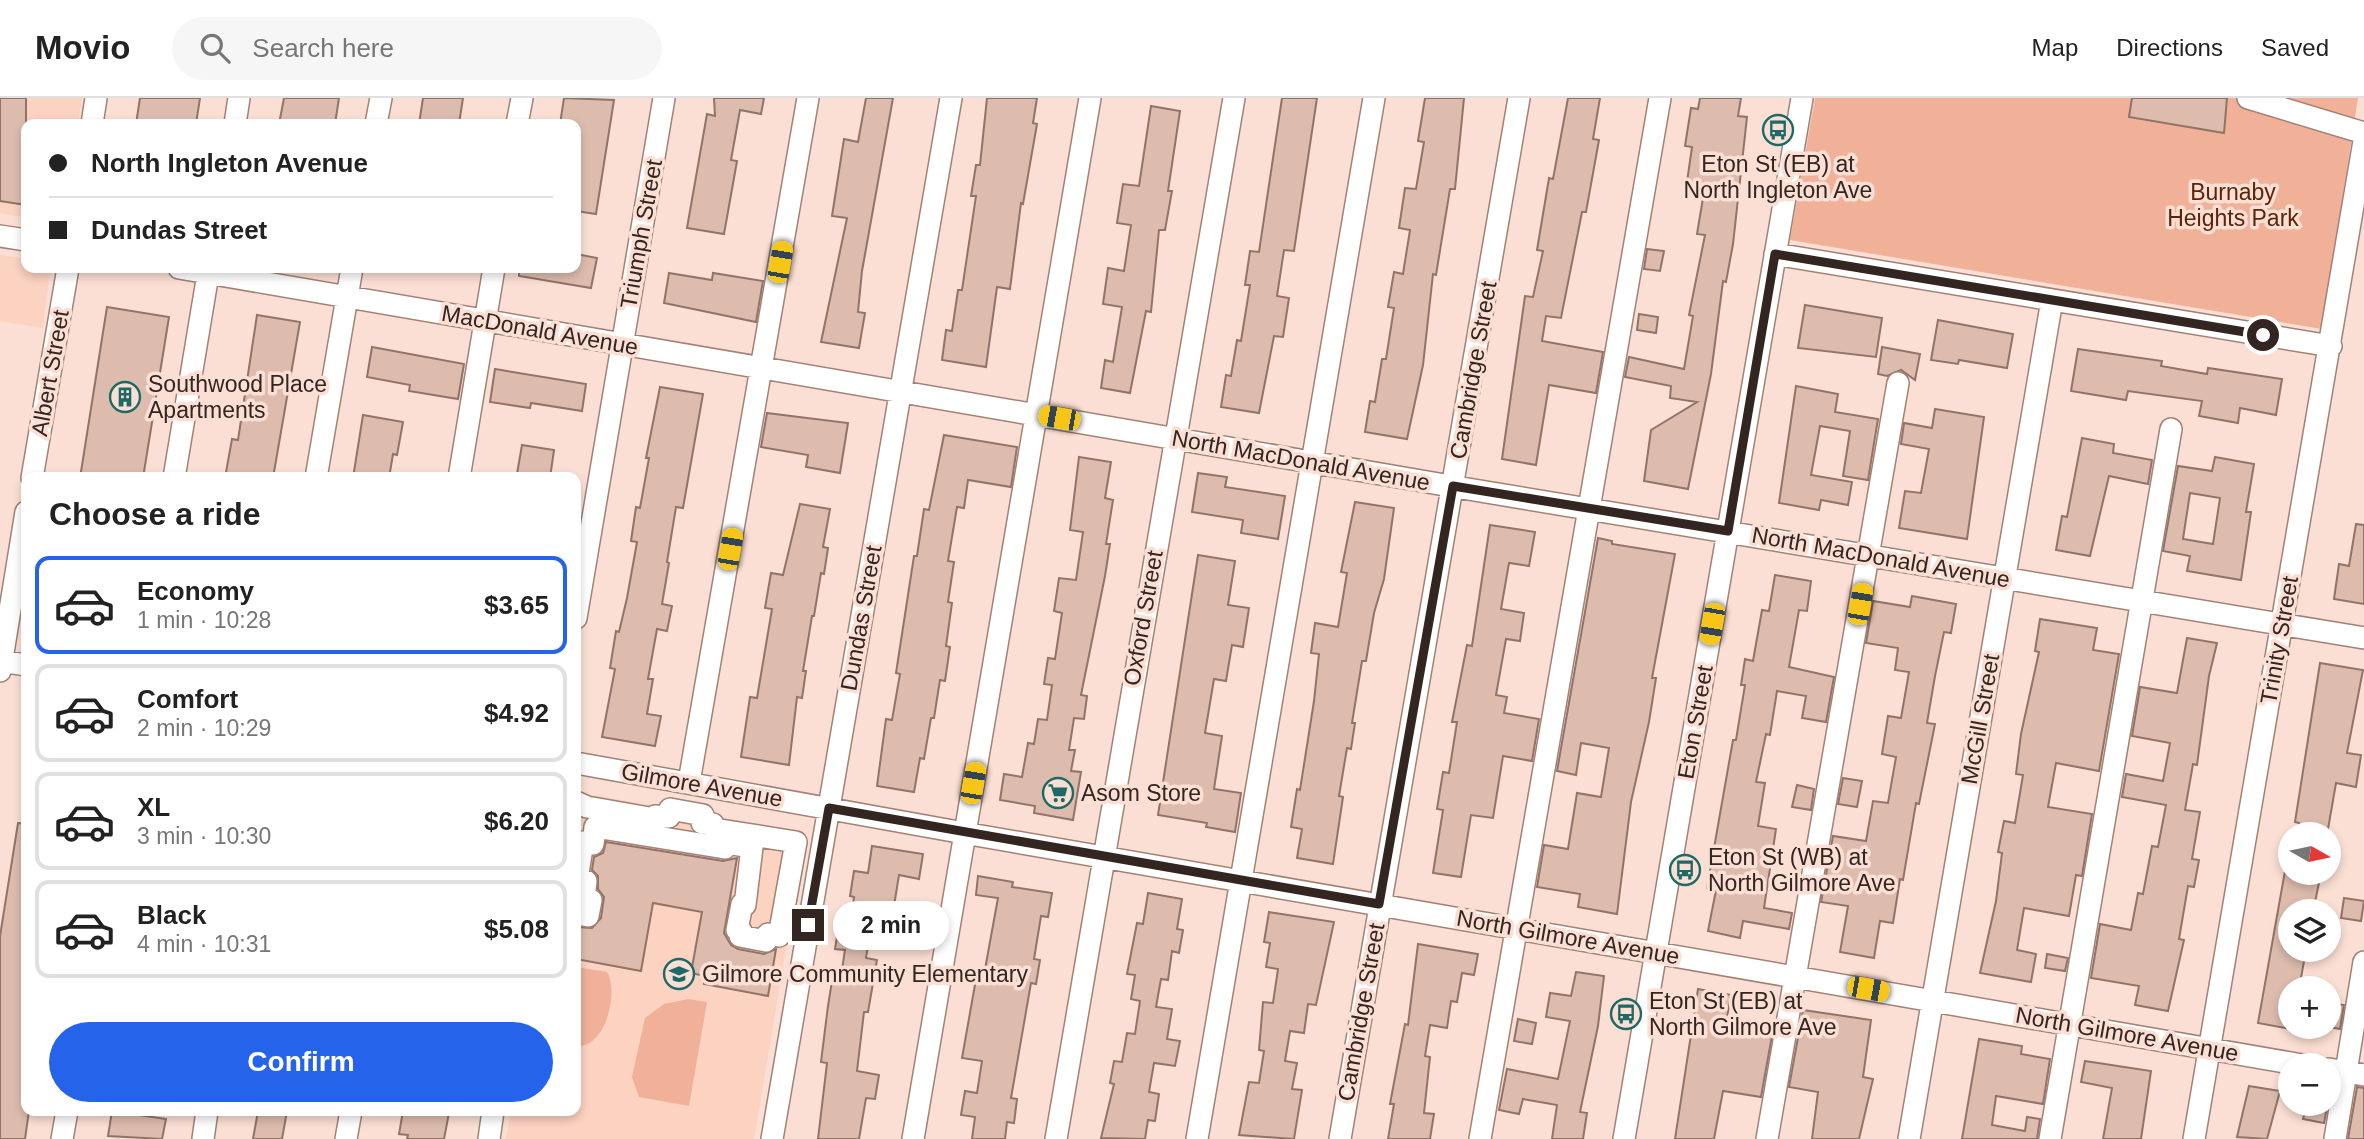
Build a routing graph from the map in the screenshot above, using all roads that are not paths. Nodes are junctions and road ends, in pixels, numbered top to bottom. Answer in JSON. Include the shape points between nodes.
{"nodes":[{"id":1,"x":96,"y":98,"type":"edge"},
{"id":2,"x":239,"y":98,"type":"edge"},
{"id":3,"x":381,"y":98,"type":"edge"},
{"id":4,"x":522,"y":98,"type":"edge"},
{"id":5,"x":664,"y":98,"type":"edge"},
{"id":6,"x":808,"y":98,"type":"edge"},
{"id":7,"x":951,"y":98,"type":"edge"},
{"id":8,"x":1090,"y":98,"type":"edge"},
{"id":9,"x":1234,"y":98,"type":"edge"},
{"id":10,"x":1374,"y":98,"type":"edge"},
{"id":11,"x":1519,"y":98,"type":"edge"},
{"id":12,"x":1660,"y":98,"type":"edge"},
{"id":13,"x":1802,"y":98,"type":"edge"},
{"id":14,"x":2248,"y":98,"type":"edge"},
{"id":15,"x":93,"y":119,"type":"edge"},
{"id":16,"x":235,"y":119,"type":"edge"},
{"id":17,"x":377,"y":119,"type":"edge"},
{"id":18,"x":518,"y":119,"type":"edge"},
{"id":19,"x":2364,"y":142,"type":"edge"},
{"id":20,"x":0,"y":236,"type":"edge"},
{"id":21,"x":21,"y":239,"type":"edge"},
{"id":22,"x":1775,"y":254,"type":"junction"},
{"id":23,"x":67,"y":273,"type":"edge"},
{"id":24,"x":208,"y":273,"type":"edge"},
{"id":25,"x":224,"y":273,"type":"edge"},
{"id":26,"x":351,"y":273,"type":"edge"},
{"id":27,"x":493,"y":273,"type":"edge"},
{"id":28,"x":347,"y":297,"type":"junction"},
{"id":29,"x":2052,"y":300,"type":"junction"},
{"id":30,"x":486,"y":320,"type":"junction"},
{"id":31,"x":622,"y":344,"type":"junction"},
{"id":32,"x":2331,"y":346,"type":"junction"},
{"id":33,"x":762,"y":368,"type":"junction"},
{"id":34,"x":1898,"y":383,"type":"dead end"},
{"id":35,"x":900,"y":391,"type":"junction"},
{"id":36,"x":1037,"y":414,"type":"junction"},
{"id":37,"x":2171,"y":429,"type":"dead end"},
{"id":38,"x":1174,"y":437,"type":"junction"},
{"id":39,"x":1313,"y":462,"type":"junction"},
{"id":40,"x":33,"y":472,"type":"edge"},
{"id":41,"x":175,"y":472,"type":"edge"},
{"id":42,"x":317,"y":472,"type":"edge"},
{"id":43,"x":460,"y":472,"type":"edge"},
{"id":44,"x":1453,"y":486,"type":"junction"},
{"id":45,"x":1590,"y":509,"type":"junction"},
{"id":46,"x":1728,"y":531,"type":"junction"},
{"id":47,"x":21,"y":542,"type":"edge"},
{"id":48,"x":1868,"y":555,"type":"junction"},
{"id":49,"x":2004,"y":578,"type":"junction"},
{"id":50,"x":581,"y":588,"type":"edge"},
{"id":51,"x":2141,"y":601,"type":"junction"},
{"id":52,"x":2282,"y":624,"type":"junction"},
{"id":53,"x":2364,"y":638,"type":"edge"},
{"id":54,"x":1,"y":664,"type":"edge"},
{"id":55,"x":21,"y":665,"type":"edge"},
{"id":56,"x":581,"y":764,"type":"edge"},
{"id":57,"x":689,"y":782,"type":"junction"},
{"id":58,"x":581,"y":804,"type":"edge"},
{"id":59,"x":829,"y":808,"type":"junction"},
{"id":60,"x":964,"y":833,"type":"junction"},
{"id":61,"x":581,"y":854,"type":"edge"},
{"id":62,"x":1102,"y":856,"type":"junction"},
{"id":63,"x":581,"y":880,"type":"edge"},
{"id":64,"x":1242,"y":880,"type":"junction"},
{"id":65,"x":1379,"y":904,"type":"junction"},
{"id":66,"x":581,"y":915,"type":"edge"},
{"id":67,"x":1515,"y":928,"type":"junction"},
{"id":68,"x":1656,"y":951,"type":"junction"},
{"id":69,"x":2364,"y":962,"type":"edge"},
{"id":70,"x":1795,"y":977,"type":"junction"},
{"id":71,"x":1932,"y":1001,"type":"junction"},
{"id":72,"x":2070,"y":1023,"type":"junction"},
{"id":73,"x":2210,"y":1049,"type":"junction"},
{"id":74,"x":2278,"y":1061,"type":"edge"},
{"id":75,"x":2346,"y":1072,"type":"edge"},
{"id":76,"x":66,"y":1116,"type":"edge"},
{"id":77,"x":206,"y":1116,"type":"edge"},
{"id":78,"x":350,"y":1116,"type":"edge"},
{"id":79,"x":493,"y":1116,"type":"edge"},
{"id":80,"x":62,"y":1139,"type":"edge"},
{"id":81,"x":202,"y":1139,"type":"edge"},
{"id":82,"x":346,"y":1139,"type":"edge"},
{"id":83,"x":489,"y":1139,"type":"edge"},
{"id":84,"x":772,"y":1139,"type":"edge"},
{"id":85,"x":913,"y":1139,"type":"edge"},
{"id":86,"x":1056,"y":1139,"type":"edge"},
{"id":87,"x":1197,"y":1139,"type":"edge"},
{"id":88,"x":1340,"y":1139,"type":"edge"},
{"id":89,"x":1480,"y":1139,"type":"edge"},
{"id":90,"x":1624,"y":1139,"type":"edge"},
{"id":91,"x":1767,"y":1139,"type":"edge"},
{"id":92,"x":1909,"y":1139,"type":"edge"},
{"id":93,"x":2050,"y":1139,"type":"edge"},
{"id":94,"x":2194,"y":1139,"type":"edge"},
{"id":95,"x":2335,"y":1139,"type":"edge"}],
"edges":[{"from":1,"to":15,"type":"street"},
{"from":2,"to":16,"type":"street"},
{"from":3,"to":17,"type":"street"},
{"from":4,"to":18,"type":"street"},
{"from":5,"to":31,"type":"street","name":"Triumph Street"},
{"from":6,"to":33,"type":"street"},
{"from":7,"to":35,"type":"street","name":"Dundas Street"},
{"from":8,"to":36,"type":"street"},
{"from":9,"to":38,"type":"street","name":"Oxford Street"},
{"from":10,"to":39,"type":"street"},
{"from":11,"to":44,"type":"street","name":"Cambridge Street"},
{"from":12,"to":45,"type":"street"},
{"from":13,"to":22,"type":"street","name":"Eton Street"},
{"from":14,"to":19,"type":"street"},
{"from":19,"to":32,"type":"street","name":"Trinity Street"},
{"from":20,"to":21,"type":"street"},
{"from":22,"to":29,"type":"street"},
{"from":22,"to":46,"type":"street","name":"Eton Street"},
{"from":23,"to":40,"type":"street","name":"Albert Street"},
{"from":24,"to":41,"type":"street"},
{"from":25,"to":28,"type":"street","name":"MacDonald Avenue"},
{"from":26,"to":28,"type":"street"},
{"from":27,"to":30,"type":"street"},
{"from":28,"to":30,"type":"street","name":"MacDonald Avenue"},
{"from":28,"to":42,"type":"street"},
{"from":29,"to":32,"type":"street"},
{"from":29,"to":49,"type":"street","name":"McGill Street"},
{"from":30,"to":31,"type":"street","name":"MacDonald Avenue"},
{"from":30,"to":43,"type":"street"},
{"from":31,"to":33,"type":"street","name":"MacDonald Avenue"},
{"from":31,"to":50,"type":"street","name":"Triumph Street"},
{"from":32,"to":52,"type":"street","name":"Trinity Street"},
{"from":33,"to":35,"type":"street","name":"MacDonald Avenue"},
{"from":33,"to":57,"type":"street"},
{"from":34,"to":48,"type":"street"},
{"from":35,"to":36,"type":"street","name":"North MacDonald Avenue"},
{"from":35,"to":59,"type":"street","name":"Dundas Street"},
{"from":36,"to":38,"type":"street","name":"North MacDonald Avenue"},
{"from":36,"to":60,"type":"street"},
{"from":37,"to":51,"type":"street"},
{"from":38,"to":39,"type":"street","name":"North MacDonald Avenue"},
{"from":38,"to":62,"type":"street","name":"Oxford Street"},
{"from":39,"to":44,"type":"street","name":"North MacDonald Avenue"},
{"from":39,"to":64,"type":"street"},
{"from":44,"to":45,"type":"street","name":"North MacDonald Avenue"},
{"from":44,"to":65,"type":"street","name":"Cambridge Street"},
{"from":45,"to":46,"type":"street","name":"North MacDonald Avenue"},
{"from":45,"to":67,"type":"street"},
{"from":46,"to":48,"type":"street","name":"North MacDonald Avenue"},
{"from":46,"to":68,"type":"street","name":"Eton Street"},
{"from":47,"to":54,"type":"street"},
{"from":48,"to":49,"type":"street","name":"North MacDonald Avenue"},
{"from":48,"to":70,"type":"street"},
{"from":49,"to":51,"type":"street","name":"North MacDonald Avenue"},
{"from":49,"to":71,"type":"street","name":"McGill Street"},
{"from":51,"to":52,"type":"street","name":"North MacDonald Avenue"},
{"from":51,"to":72,"type":"street"},
{"from":52,"to":53,"type":"street","name":"North MacDonald Avenue"},
{"from":52,"to":73,"type":"street","name":"Trinity Street"},
{"from":54,"to":55,"type":"street"},
{"from":56,"to":57,"type":"street","name":"Gilmore Avenue"},
{"from":57,"to":59,"type":"street","name":"Gilmore Avenue"},
{"from":58,"to":61,"type":"street","via":[[654,819],[669,817],[670,809],[703,815],[702,822],[713,824],[713,829],[796,842],[779,936],[768,934],[766,941],[740,936],[737,930],[752,847],[726,843],[725,848],[596,827],[593,844],[583,842]]},
{"from":59,"to":60,"type":"street","name":"North Gilmore Avenue"},
{"from":59,"to":84,"type":"street","name":"Dundas Street"},
{"from":60,"to":62,"type":"street","name":"North Gilmore Avenue"},
{"from":60,"to":85,"type":"street"},
{"from":62,"to":64,"type":"street","name":"North Gilmore Avenue"},
{"from":62,"to":86,"type":"street","name":"Oxford Street"},
{"from":63,"to":66,"type":"street","via":[[586,881],[584,898],[591,900],[588,916]]},
{"from":64,"to":65,"type":"street","name":"North Gilmore Avenue"},
{"from":64,"to":87,"type":"street"},
{"from":65,"to":67,"type":"street","name":"North Gilmore Avenue"},
{"from":65,"to":88,"type":"street","name":"Cambridge Street"},
{"from":67,"to":68,"type":"street","name":"North Gilmore Avenue"},
{"from":67,"to":89,"type":"street"},
{"from":68,"to":70,"type":"street","name":"North Gilmore Avenue"},
{"from":68,"to":90,"type":"street","name":"Eton Street"},
{"from":69,"to":75,"type":"street"},
{"from":70,"to":71,"type":"street","name":"North Gilmore Avenue"},
{"from":70,"to":91,"type":"street"},
{"from":71,"to":72,"type":"street","name":"North Gilmore Avenue"},
{"from":71,"to":92,"type":"street","name":"McGill Street"},
{"from":72,"to":73,"type":"street","name":"North Gilmore Avenue"},
{"from":72,"to":93,"type":"street"},
{"from":73,"to":74,"type":"street","name":"North Gilmore Avenue"},
{"from":73,"to":94,"type":"street","name":"Trinity Street"},
{"from":75,"to":95,"type":"street"},
{"from":76,"to":80,"type":"street"},
{"from":77,"to":81,"type":"street"},
{"from":78,"to":82,"type":"street"},
{"from":79,"to":83,"type":"street"}]}
